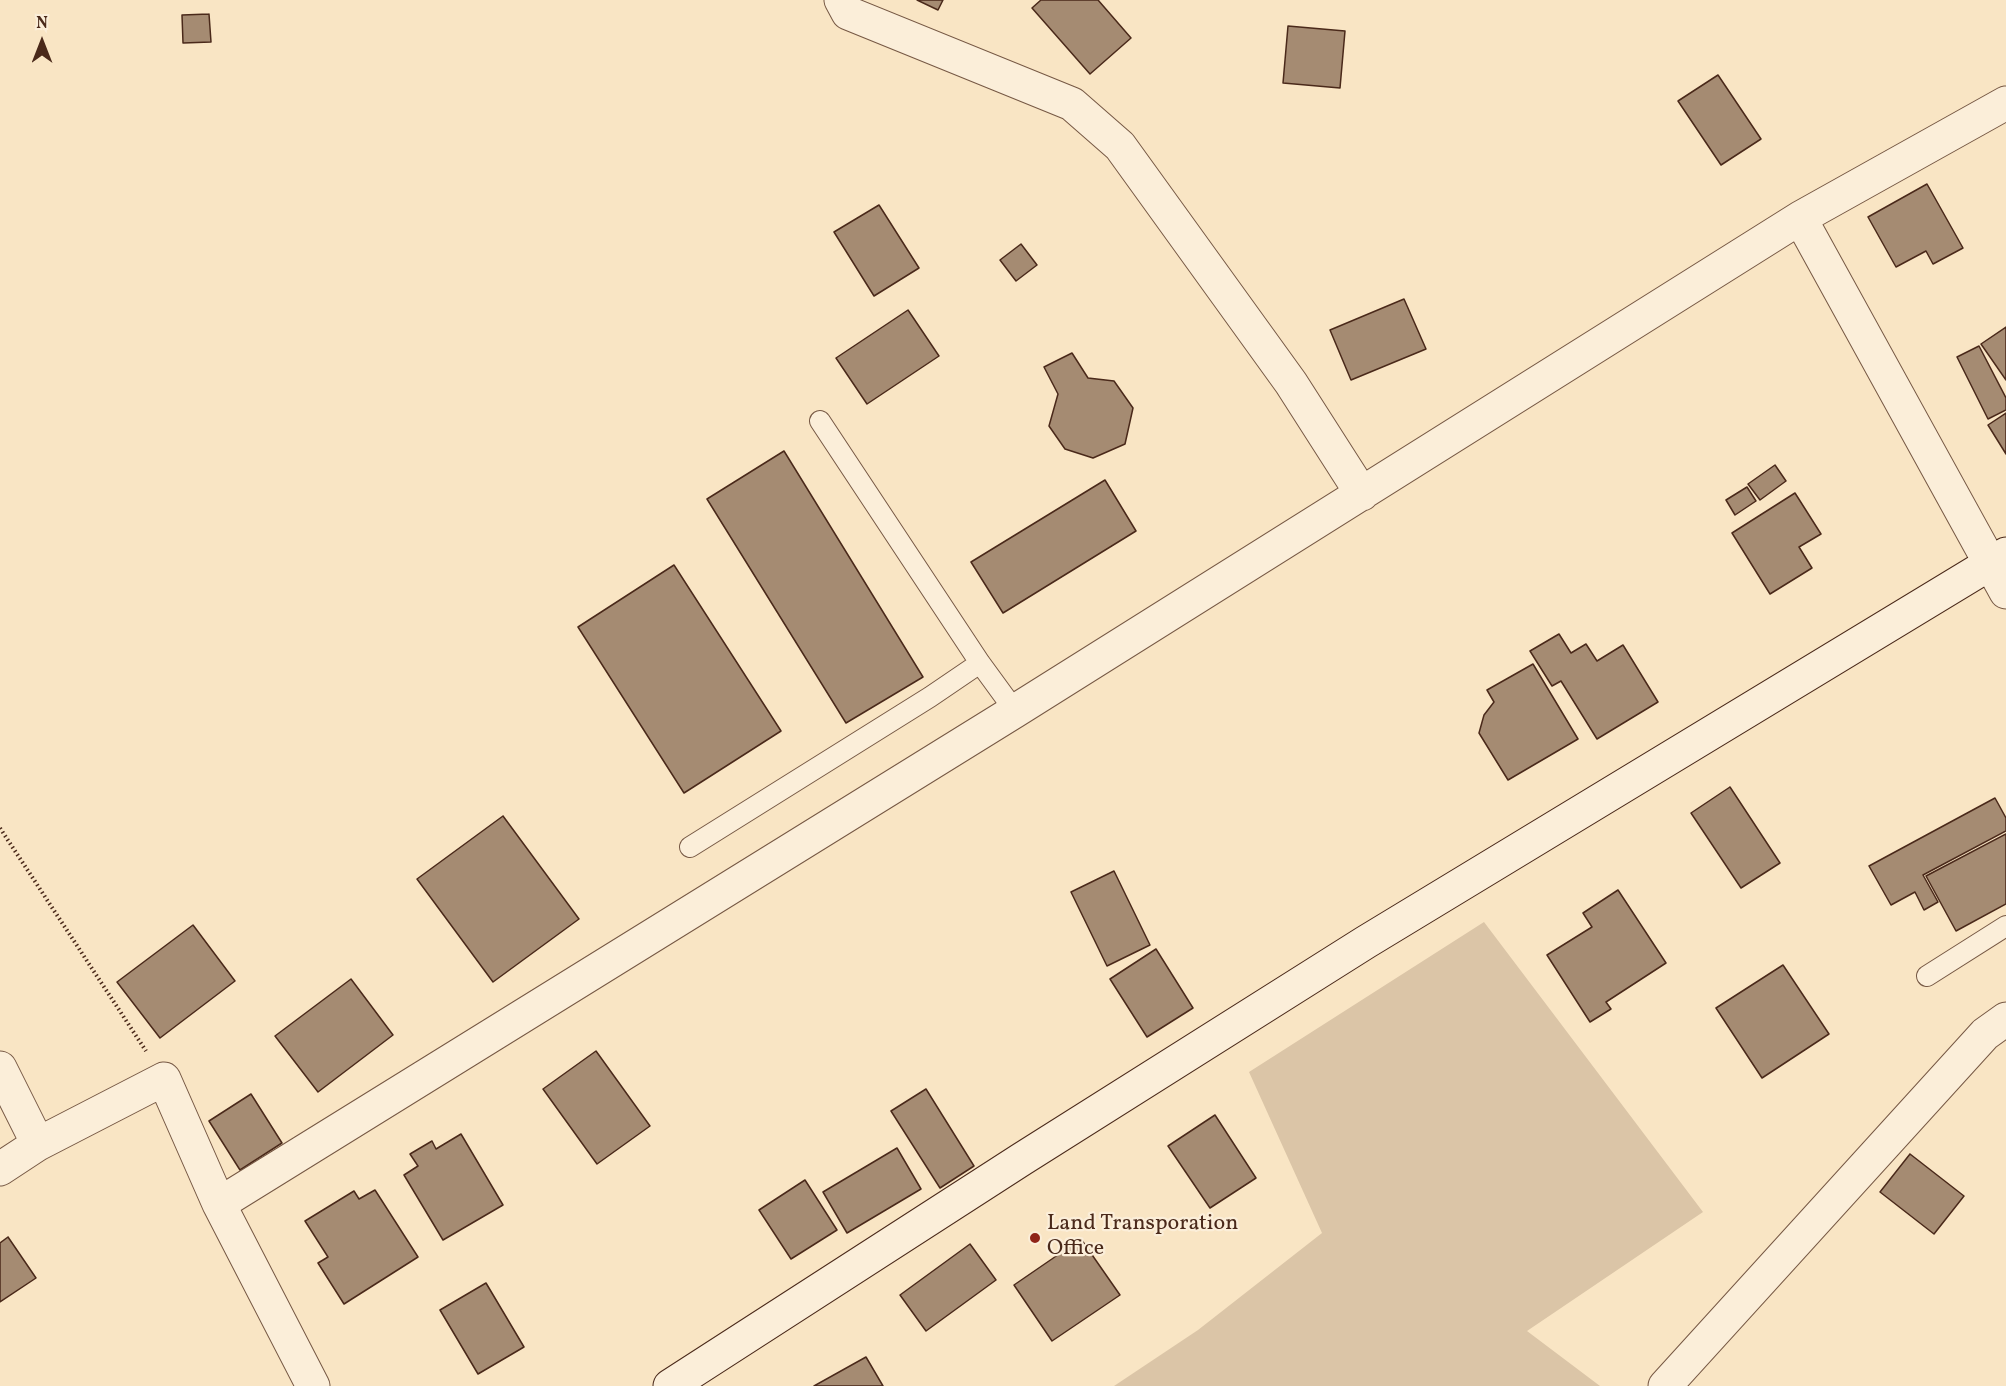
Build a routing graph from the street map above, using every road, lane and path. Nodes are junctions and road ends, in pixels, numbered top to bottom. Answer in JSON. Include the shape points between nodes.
{"nodes":[{"id":1,"x":841,"y":0,"type":"edge"},
{"id":2,"x":2006,"y":103,"type":"edge"},
{"id":3,"x":1800,"y":218,"type":"junction"},
{"id":4,"x":820,"y":421,"type":"dead end"},
{"id":5,"x":1362,"y":494,"type":"junction"},
{"id":6,"x":1998,"y":558,"type":"edge"},
{"id":7,"x":2006,"y":592,"type":"edge"},
{"id":8,"x":980,"y":663,"type":"junction"},
{"id":9,"x":1015,"y":711,"type":"junction"},
{"id":10,"x":0,"y":828,"type":"edge"},
{"id":11,"x":690,"y":847,"type":"dead end"},
{"id":12,"x":2006,"y":927,"type":"edge"},
{"id":13,"x":1927,"y":976,"type":"dead end"},
{"id":14,"x":2006,"y":1019,"type":"edge"},
{"id":15,"x":0,"y":1068,"type":"edge"},
{"id":16,"x":164,"y":1079,"type":"junction"},
{"id":17,"x":38,"y":1144,"type":"junction"},
{"id":18,"x":0,"y":1169,"type":"edge"},
{"id":19,"x":219,"y":1203,"type":"junction"},
{"id":20,"x":313,"y":1386,"type":"edge"},
{"id":21,"x":670,"y":1386,"type":"edge"},
{"id":22,"x":1665,"y":1386,"type":"edge"}],
"edges":[{"from":1,"to":5,"type":"street","via":[[848,13],[1072,104],[1120,146],[1291,383]]},
{"from":2,"to":3,"type":"street"},
{"from":3,"to":5,"type":"street"},
{"from":3,"to":6,"type":"street"},
{"from":4,"to":8,"type":"lane"},
{"from":5,"to":9,"type":"street"},
{"from":6,"to":7,"type":"street"},
{"from":6,"to":21,"type":"street","via":[[1366,942]]},
{"from":8,"to":9,"type":"lane"},
{"from":8,"to":11,"type":"lane"},
{"from":9,"to":19,"type":"street"},
{"from":10,"to":16,"type":"path"},
{"from":12,"to":13,"type":"lane"},
{"from":14,"to":22,"type":"street","via":[[1985,1034]]},
{"from":15,"to":17,"type":"street"},
{"from":16,"to":17,"type":"street"},
{"from":16,"to":19,"type":"street"},
{"from":17,"to":18,"type":"street"},
{"from":19,"to":20,"type":"street"}]}
